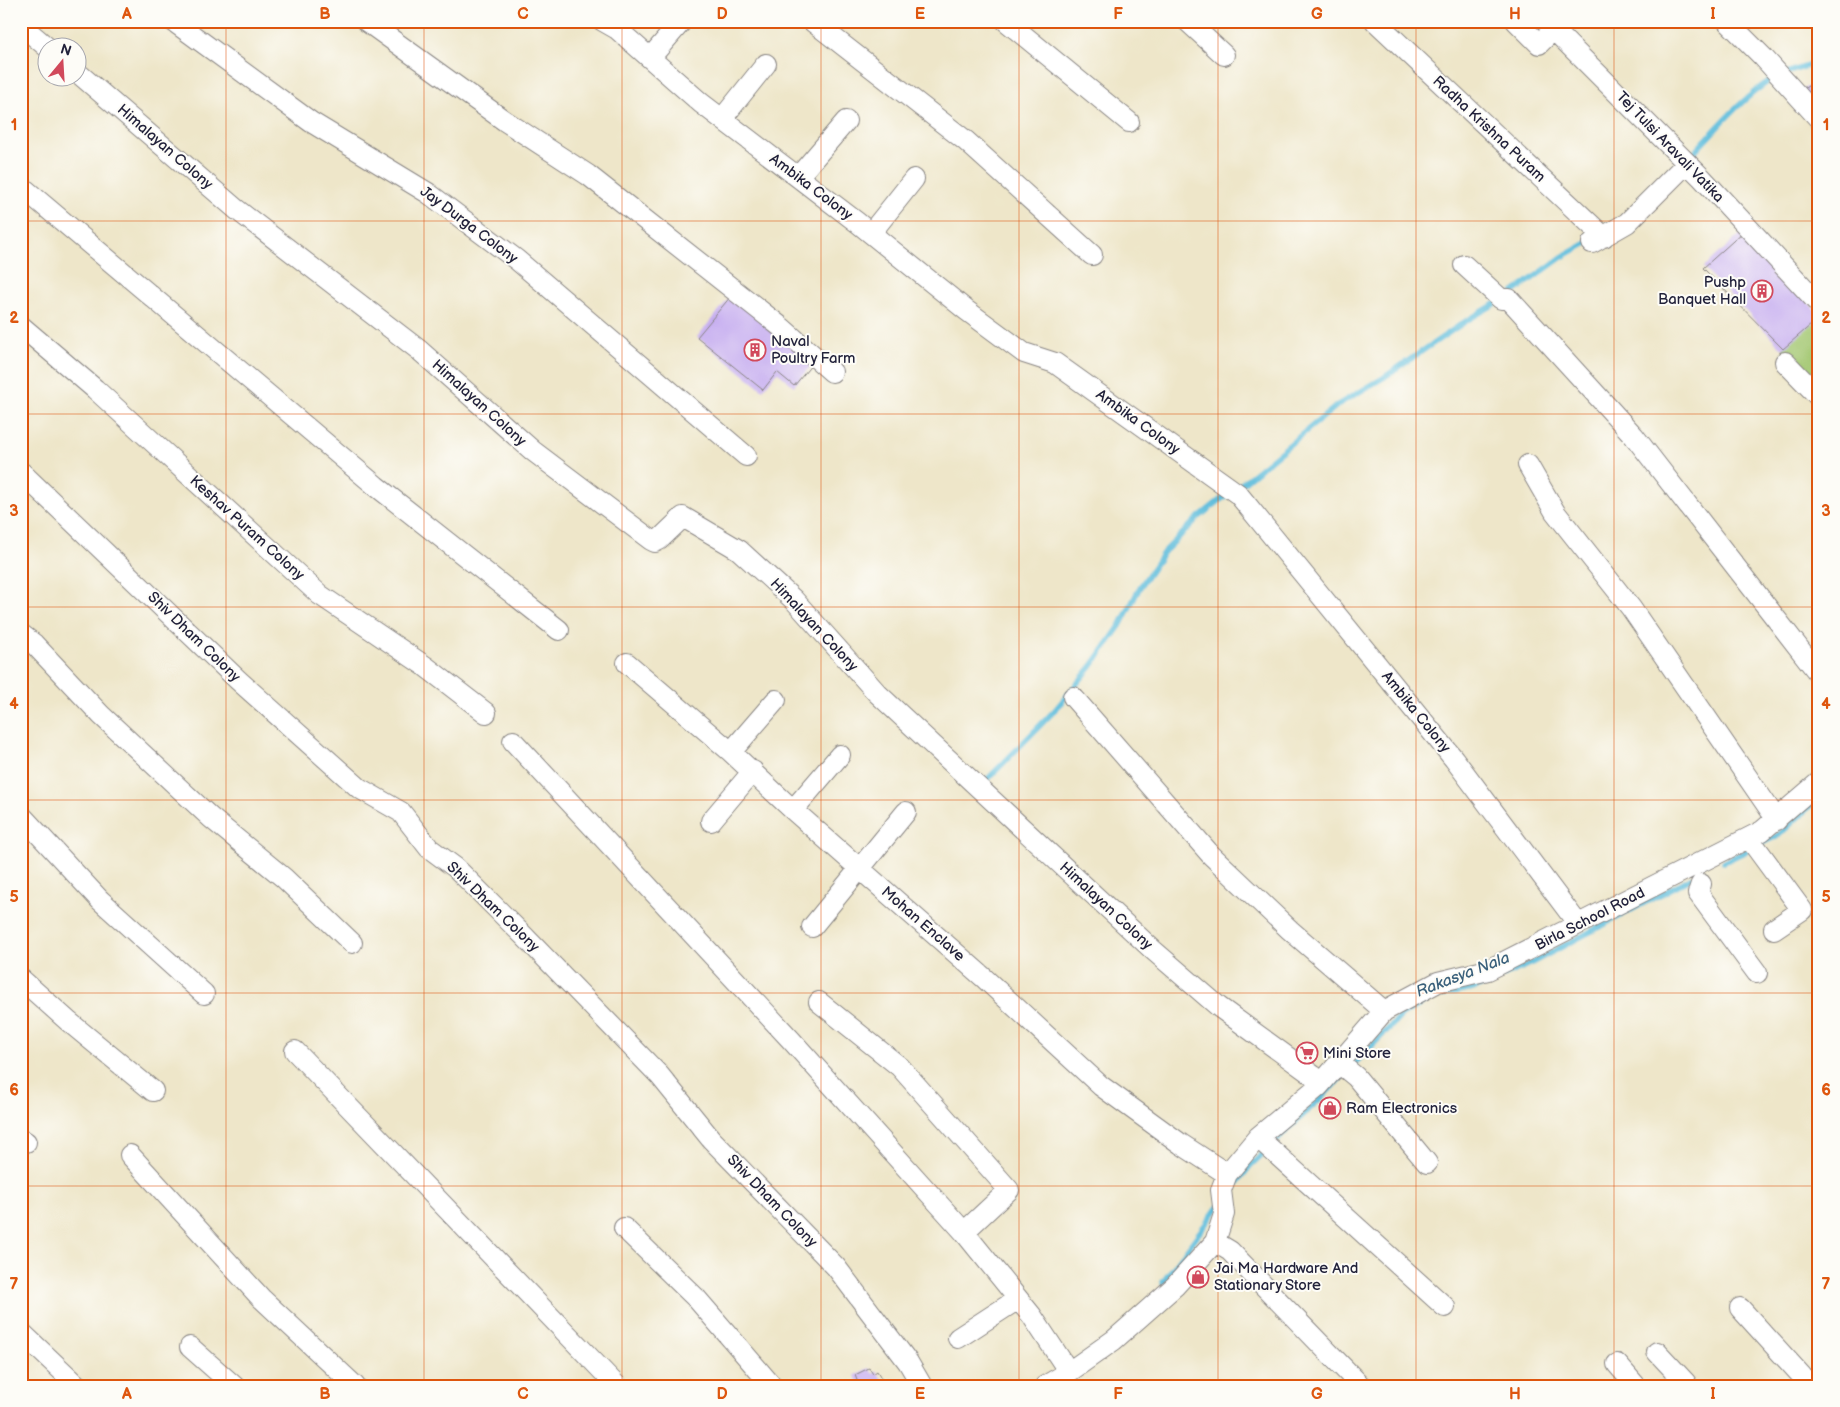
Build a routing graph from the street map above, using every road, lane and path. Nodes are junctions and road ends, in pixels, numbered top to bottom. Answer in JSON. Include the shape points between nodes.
{"nodes":[{"id":1,"x":173,"y":21,"type":"edge"},
{"id":2,"x":366,"y":21,"type":"edge"},
{"id":3,"x":603,"y":21,"type":"edge"},
{"id":4,"x":682,"y":21,"type":"edge"},
{"id":5,"x":812,"y":21,"type":"edge"},
{"id":6,"x":1006,"y":21,"type":"edge"},
{"id":7,"x":1187,"y":21,"type":"edge"},
{"id":8,"x":1375,"y":21,"type":"edge"},
{"id":9,"x":1516,"y":21,"type":"edge"},
{"id":10,"x":1728,"y":21,"type":"edge"},
{"id":11,"x":21,"y":25,"type":"edge"},
{"id":12,"x":38,"y":39,"type":"edge"},
{"id":13,"x":1224,"y":55,"type":"dead end"},
{"id":14,"x":650,"y":58,"type":"junction"},
{"id":15,"x":766,"y":64,"type":"dead end"},
{"id":16,"x":88,"y":81,"type":"edge"},
{"id":17,"x":722,"y":119,"type":"junction"},
{"id":18,"x":1819,"y":119,"type":"edge"},
{"id":19,"x":846,"y":121,"type":"dead end"},
{"id":20,"x":1129,"y":122,"type":"dead end"},
{"id":21,"x":1687,"y":163,"type":"junction"},
{"id":22,"x":798,"y":177,"type":"junction"},
{"id":23,"x":914,"y":179,"type":"dead end"},
{"id":24,"x":21,"y":186,"type":"edge"},
{"id":25,"x":871,"y":233,"type":"junction"},
{"id":26,"x":1092,"y":255,"type":"dead end"},
{"id":27,"x":1464,"y":266,"type":"dead end"},
{"id":28,"x":1819,"y":304,"type":"edge"},
{"id":29,"x":21,"y":326,"type":"edge"},
{"id":30,"x":1785,"y":362,"type":"dead end"},
{"id":31,"x":832,"y":372,"type":"dead end"},
{"id":32,"x":1819,"y":398,"type":"edge"},
{"id":33,"x":746,"y":456,"type":"dead end"},
{"id":34,"x":1528,"y":466,"type":"dead end"},
{"id":35,"x":21,"y":472,"type":"edge"},
{"id":36,"x":559,"y":630,"type":"dead end"},
{"id":37,"x":21,"y":634,"type":"edge"},
{"id":38,"x":627,"y":663,"type":"dead end"},
{"id":39,"x":1819,"y":674,"type":"edge"},
{"id":40,"x":1074,"y":697,"type":"dead end"},
{"id":41,"x":776,"y":700,"type":"dead end"},
{"id":42,"x":486,"y":713,"type":"dead end"},
{"id":43,"x":513,"y":741,"type":"dead end"},
{"id":44,"x":731,"y":752,"type":"junction"},
{"id":45,"x":840,"y":754,"type":"dead end"},
{"id":46,"x":753,"y":771,"type":"junction"},
{"id":47,"x":1819,"y":782,"type":"edge"},
{"id":48,"x":793,"y":810,"type":"junction"},
{"id":49,"x":906,"y":812,"type":"dead end"},
{"id":50,"x":21,"y":815,"type":"edge"},
{"id":51,"x":1777,"y":820,"type":"junction"},
{"id":52,"x":711,"y":821,"type":"dead end"},
{"id":53,"x":1755,"y":846,"type":"junction"},
{"id":54,"x":859,"y":868,"type":"junction"},
{"id":55,"x":1701,"y":884,"type":"dead end"},
{"id":56,"x":1578,"y":924,"type":"junction"},
{"id":57,"x":812,"y":927,"type":"dead end"},
{"id":58,"x":1774,"y":929,"type":"dead end"},
{"id":59,"x":352,"y":943,"type":"dead end"},
{"id":60,"x":1758,"y":973,"type":"dead end"},
{"id":61,"x":21,"y":979,"type":"edge"},
{"id":62,"x":204,"y":994,"type":"dead end"},
{"id":63,"x":819,"y":1002,"type":"dead end"},
{"id":64,"x":1384,"y":1011,"type":"junction"},
{"id":65,"x":295,"y":1051,"type":"dead end"},
{"id":66,"x":1347,"y":1069,"type":"junction"},
{"id":67,"x":1322,"y":1082,"type":"junction"},
{"id":68,"x":154,"y":1091,"type":"dead end"},
{"id":69,"x":1266,"y":1144,"type":"junction"},
{"id":70,"x":130,"y":1155,"type":"dead end"},
{"id":71,"x":1427,"y":1163,"type":"dead end"},
{"id":72,"x":1224,"y":1182,"type":"junction"},
{"id":73,"x":624,"y":1228,"type":"dead end"},
{"id":74,"x":964,"y":1232,"type":"junction"},
{"id":75,"x":1215,"y":1242,"type":"junction"},
{"id":76,"x":1018,"y":1298,"type":"junction"},
{"id":77,"x":1445,"y":1307,"type":"dead end"},
{"id":78,"x":1740,"y":1308,"type":"dead end"},
{"id":79,"x":21,"y":1332,"type":"edge"},
{"id":80,"x":958,"y":1338,"type":"dead end"},
{"id":81,"x":190,"y":1347,"type":"dead end"},
{"id":82,"x":1658,"y":1352,"type":"dead end"},
{"id":83,"x":1617,"y":1364,"type":"dead end"},
{"id":84,"x":1069,"y":1372,"type":"junction"},
{"id":85,"x":78,"y":1386,"type":"edge"},
{"id":86,"x":234,"y":1386,"type":"edge"},
{"id":87,"x":355,"y":1386,"type":"edge"},
{"id":88,"x":617,"y":1386,"type":"edge"},
{"id":89,"x":772,"y":1386,"type":"edge"},
{"id":90,"x":922,"y":1386,"type":"edge"},
{"id":91,"x":1045,"y":1386,"type":"edge"},
{"id":92,"x":1361,"y":1386,"type":"edge"},
{"id":93,"x":1636,"y":1386,"type":"edge"},
{"id":94,"x":1684,"y":1386,"type":"edge"},
{"id":95,"x":1811,"y":1386,"type":"edge"}],
"edges":[{"from":1,"to":33,"type":"street","name":"Jay Durga Colony","via":[[311,122],[428,193],[517,260]]},
{"from":2,"to":31,"type":"street","via":[[505,121],[588,175],[781,327]]},
{"from":3,"to":14,"type":"street","name":"Ambika Colony"},
{"from":4,"to":14,"type":"street"},
{"from":5,"to":26,"type":"street","via":[[966,141]]},
{"from":6,"to":20,"type":"street"},
{"from":7,"to":13,"type":"street"},
{"from":8,"to":21,"type":"street","name":"Radha Krishna Puram","via":[[1597,240],[1627,223]]},
{"from":9,"to":21,"type":"street","name":"Tej Tulsi Aravali Vatika","via":[[1538,44],[1551,32],[1556,32]]},
{"from":10,"to":18,"type":"street"},
{"from":11,"to":12,"type":"street"},
{"from":14,"to":17,"type":"street","name":"Ambika Colony"},
{"from":15,"to":17,"type":"street"},
{"from":16,"to":67,"type":"street","name":"Himalayan Colony","via":[[236,209],[419,350],[533,451],[651,540],[659,540],[684,517],[739,550],[794,600],[877,693],[1153,950],[1219,1007]]},
{"from":17,"to":22,"type":"street","name":"Ambika Colony"},
{"from":19,"to":22,"type":"street"},
{"from":21,"to":28,"type":"street","name":"Tej Tulsi Aravali Vatika"},
{"from":22,"to":25,"type":"street","name":"Ambika Colony"},
{"from":23,"to":25,"type":"street"},
{"from":24,"to":36,"type":"street","via":[[376,486]]},
{"from":25,"to":56,"type":"street","name":"Ambika Colony","via":[[1024,353],[1055,362],[1238,494],[1454,759]]},
{"from":27,"to":39,"type":"street","via":[[1501,299],[1509,299],[1634,436]]},
{"from":29,"to":42,"type":"street","name":"Keshav Puram Colony","via":[[117,409],[320,595]]},
{"from":30,"to":32,"type":"street"},
{"from":34,"to":51,"type":"street","via":[[1555,512],[1631,608]]},
{"from":35,"to":90,"type":"street","name":"Shiv Dham Colony","via":[[238,680],[359,788],[402,812],[429,848],[456,868],[660,1076],[711,1139],[836,1267],[908,1362]]},
{"from":37,"to":59,"type":"street","via":[[101,715],[211,818],[284,878]]},
{"from":38,"to":44,"type":"street","name":"Mohan Enclave"},
{"from":40,"to":64,"type":"street","via":[[1211,855],[1290,930]]},
{"from":41,"to":44,"type":"street"},
{"from":43,"to":74,"type":"street"},
{"from":44,"to":46,"type":"street","name":"Mohan Enclave"},
{"from":45,"to":48,"type":"street"},
{"from":46,"to":48,"type":"street","name":"Mohan Enclave"},
{"from":46,"to":52,"type":"street"},
{"from":47,"to":51,"type":"street","name":"Birla School Road"},
{"from":48,"to":54,"type":"street","name":"Mohan Enclave"},
{"from":49,"to":54,"type":"street"},
{"from":50,"to":62,"type":"street","via":[[100,900]]},
{"from":51,"to":53,"type":"street","name":"Birla School Road","via":[[1762,831]]},
{"from":53,"to":56,"type":"street","name":"Birla School Road"},
{"from":53,"to":58,"type":"street","via":[[1802,910]]},
{"from":54,"to":57,"type":"street"},
{"from":54,"to":72,"type":"street","name":"Mohan Enclave","via":[[1101,1086],[1181,1144]]},
{"from":55,"to":60,"type":"street","via":[[1698,893]]},
{"from":56,"to":64,"type":"street","name":"Birla School Road","via":[[1488,970],[1438,982]]},
{"from":61,"to":68,"type":"street"},
{"from":63,"to":74,"type":"street","via":[[900,1068],[1009,1190]]},
{"from":64,"to":66,"type":"street","name":"Birla School Road"},
{"from":65,"to":88,"type":"street"},
{"from":66,"to":67,"type":"street","name":"Birla School Road"},
{"from":66,"to":71,"type":"street"},
{"from":67,"to":69,"type":"street","name":"Birla School Road"},
{"from":69,"to":72,"type":"street","name":"Birla School Road"},
{"from":69,"to":77,"type":"street"},
{"from":70,"to":87,"type":"street","via":[[261,1298]]},
{"from":72,"to":75,"type":"street","via":[[1224,1214]]},
{"from":73,"to":89,"type":"street","via":[[697,1299]]},
{"from":74,"to":76,"type":"street"},
{"from":75,"to":84,"type":"street","via":[[1175,1286],[1114,1340]]},
{"from":75,"to":92,"type":"street","via":[[1230,1251]]},
{"from":76,"to":80,"type":"street"},
{"from":76,"to":84,"type":"street"},
{"from":78,"to":95,"type":"street"},
{"from":79,"to":85,"type":"street"},
{"from":81,"to":86,"type":"street"},
{"from":82,"to":94,"type":"street","via":[[1686,1383]]},
{"from":83,"to":93,"type":"street"},
{"from":84,"to":91,"type":"street"}]}
